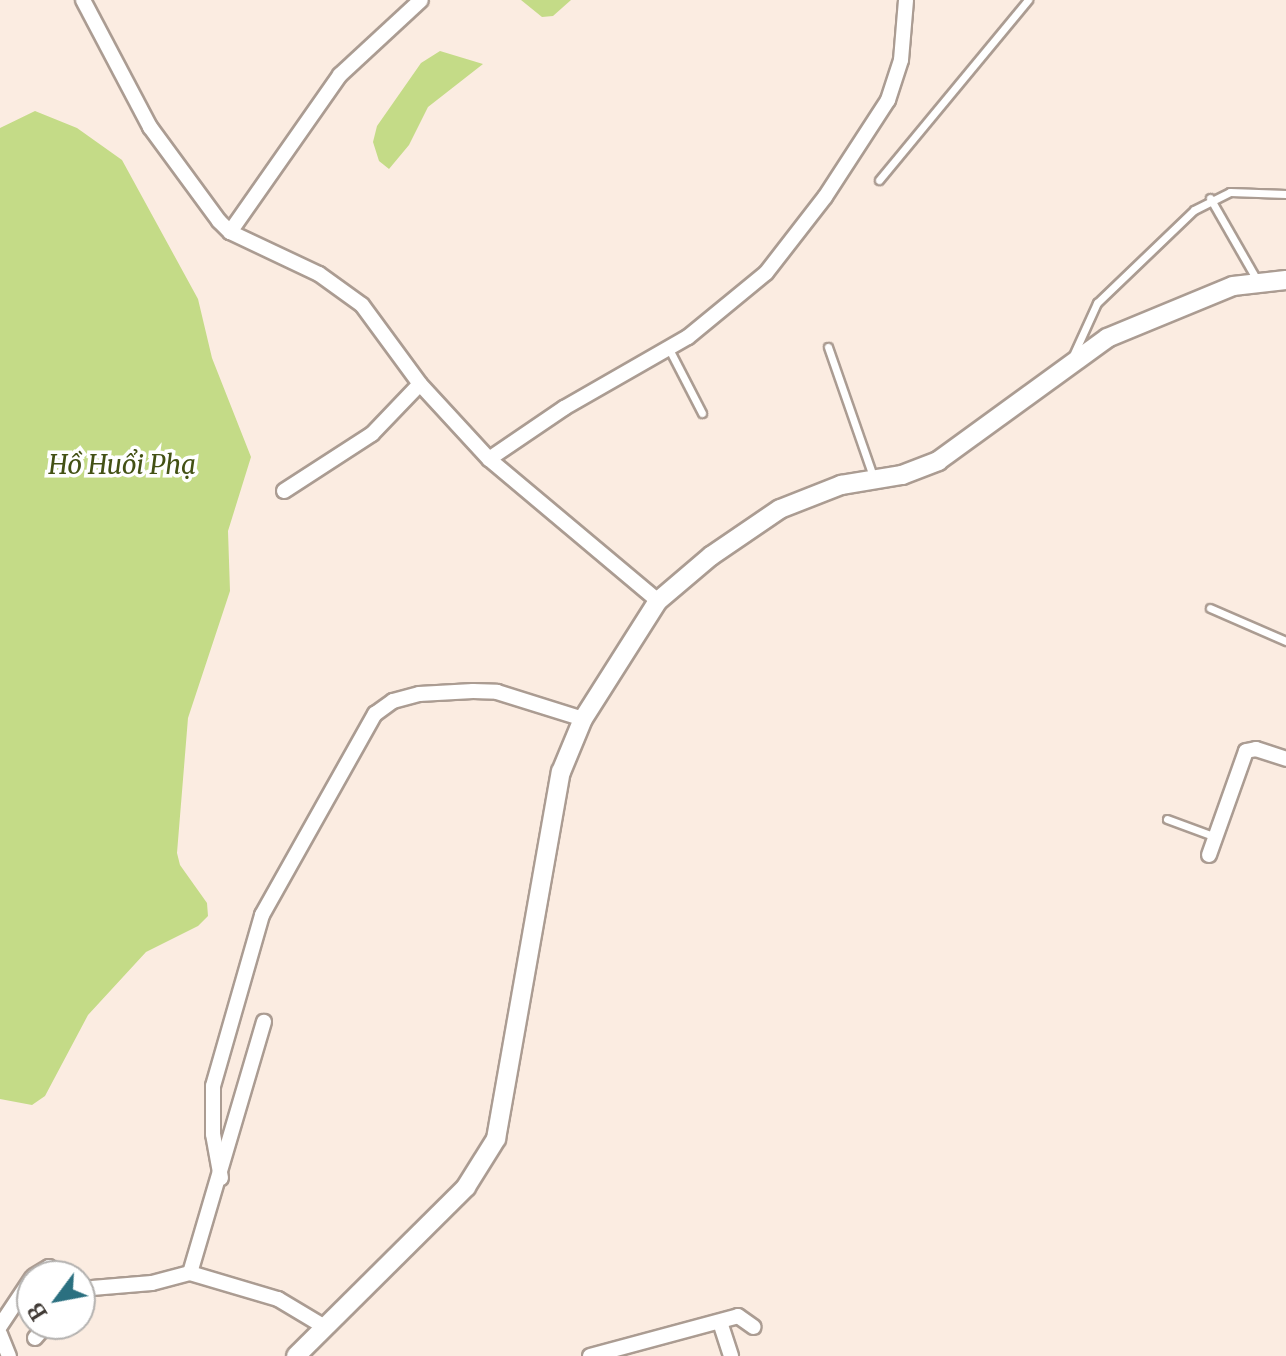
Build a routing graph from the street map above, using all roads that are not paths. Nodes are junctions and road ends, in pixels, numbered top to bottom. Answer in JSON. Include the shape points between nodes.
{"nodes":[{"id":1,"x":83,"y":0,"type":"edge"},
{"id":2,"x":421,"y":0,"type":"edge"},
{"id":3,"x":906,"y":0,"type":"edge"},
{"id":4,"x":1028,"y":0,"type":"edge"},
{"id":5,"x":879,"y":180,"type":"dead end"},
{"id":6,"x":1286,"y":194,"type":"edge"},
{"id":7,"x":1210,"y":198,"type":"junction"},
{"id":8,"x":230,"y":232,"type":"junction"},
{"id":9,"x":1257,"y":280,"type":"junction"},
{"id":10,"x":1286,"y":280,"type":"edge"},
{"id":11,"x":828,"y":347,"type":"dead end"},
{"id":12,"x":669,"y":349,"type":"junction"},
{"id":13,"x":1070,"y":362,"type":"junction"},
{"id":14,"x":420,"y":384,"type":"junction"},
{"id":15,"x":702,"y":413,"type":"dead end"},
{"id":16,"x":489,"y":459,"type":"junction"},
{"id":17,"x":874,"y":481,"type":"junction"},
{"id":18,"x":284,"y":491,"type":"dead end"},
{"id":19,"x":658,"y":601,"type":"junction"},
{"id":20,"x":1210,"y":608,"type":"dead end"},
{"id":21,"x":1286,"y":641,"type":"edge"},
{"id":22,"x":583,"y":719,"type":"junction"},
{"id":23,"x":1286,"y":759,"type":"edge"},
{"id":24,"x":1167,"y":819,"type":"dead end"},
{"id":25,"x":1216,"y":837,"type":"junction"},
{"id":26,"x":1209,"y":855,"type":"dead end"},
{"id":27,"x":264,"y":1022,"type":"dead end"},
{"id":28,"x":221,"y":1178,"type":"junction"},
{"id":29,"x":190,"y":1273,"type":"junction"},
{"id":30,"x":96,"y":1288,"type":"edge"},
{"id":31,"x":16,"y":1302,"type":"edge"},
{"id":32,"x":720,"y":1322,"type":"junction"},
{"id":33,"x":0,"y":1326,"type":"edge"},
{"id":34,"x":325,"y":1327,"type":"junction"},
{"id":35,"x":754,"y":1327,"type":"dead end"},
{"id":36,"x":0,"y":1334,"type":"edge"},
{"id":37,"x":620,"y":1352,"type":"edge"},
{"id":38,"x":9,"y":1356,"type":"edge"},
{"id":39,"x":296,"y":1356,"type":"edge"},
{"id":40,"x":590,"y":1356,"type":"edge"},
{"id":41,"x":731,"y":1356,"type":"edge"}],
"edges":[{"from":1,"to":8,"type":"street","via":[[150,127],[202,202]]},
{"from":2,"to":8,"type":"street","via":[[340,75]]},
{"from":3,"to":12,"type":"street","via":[[895,82],[848,164],[766,273],[714,319]]},
{"from":4,"to":5,"type":"lane"},
{"from":6,"to":7,"type":"lane","via":[[1247,190]]},
{"from":7,"to":9,"type":"lane"},
{"from":7,"to":13,"type":"lane","via":[[1097,303]]},
{"from":8,"to":14,"type":"street","via":[[343,289],[362,305]]},
{"from":9,"to":10,"type":"street"},
{"from":9,"to":13,"type":"street","via":[[1107,338]]},
{"from":11,"to":17,"type":"lane"},
{"from":12,"to":15,"type":"lane"},
{"from":12,"to":16,"type":"street","via":[[564,408]]},
{"from":13,"to":17,"type":"street","via":[[938,461]]},
{"from":14,"to":16,"type":"street"},
{"from":14,"to":18,"type":"street","via":[[372,434]]},
{"from":16,"to":19,"type":"street"},
{"from":17,"to":19,"type":"street","via":[[841,485],[780,509],[711,556]]},
{"from":19,"to":22,"type":"street"},
{"from":20,"to":21,"type":"lane"},
{"from":22,"to":28,"type":"street","via":[[497,692],[473,691],[419,694],[393,701],[375,714],[262,915],[213,1086],[213,1134]]},
{"from":22,"to":34,"type":"street","via":[[554,804],[496,1139],[466,1187]]},
{"from":23,"to":25,"type":"street","via":[[1246,751]]},
{"from":24,"to":25,"type":"lane"},
{"from":25,"to":26,"type":"street"},
{"from":27,"to":28,"type":"street","via":[[241,1090]]},
{"from":28,"to":29,"type":"street"},
{"from":29,"to":30,"type":"street","via":[[152,1283]]},
{"from":29,"to":34,"type":"street","via":[[278,1299]]},
{"from":31,"to":33,"type":"street"},
{"from":32,"to":35,"type":"street","via":[[738,1316]]},
{"from":32,"to":37,"type":"street"},
{"from":32,"to":41,"type":"street"},
{"from":34,"to":39,"type":"street"},
{"from":36,"to":38,"type":"street"},
{"from":37,"to":40,"type":"street"}]}
